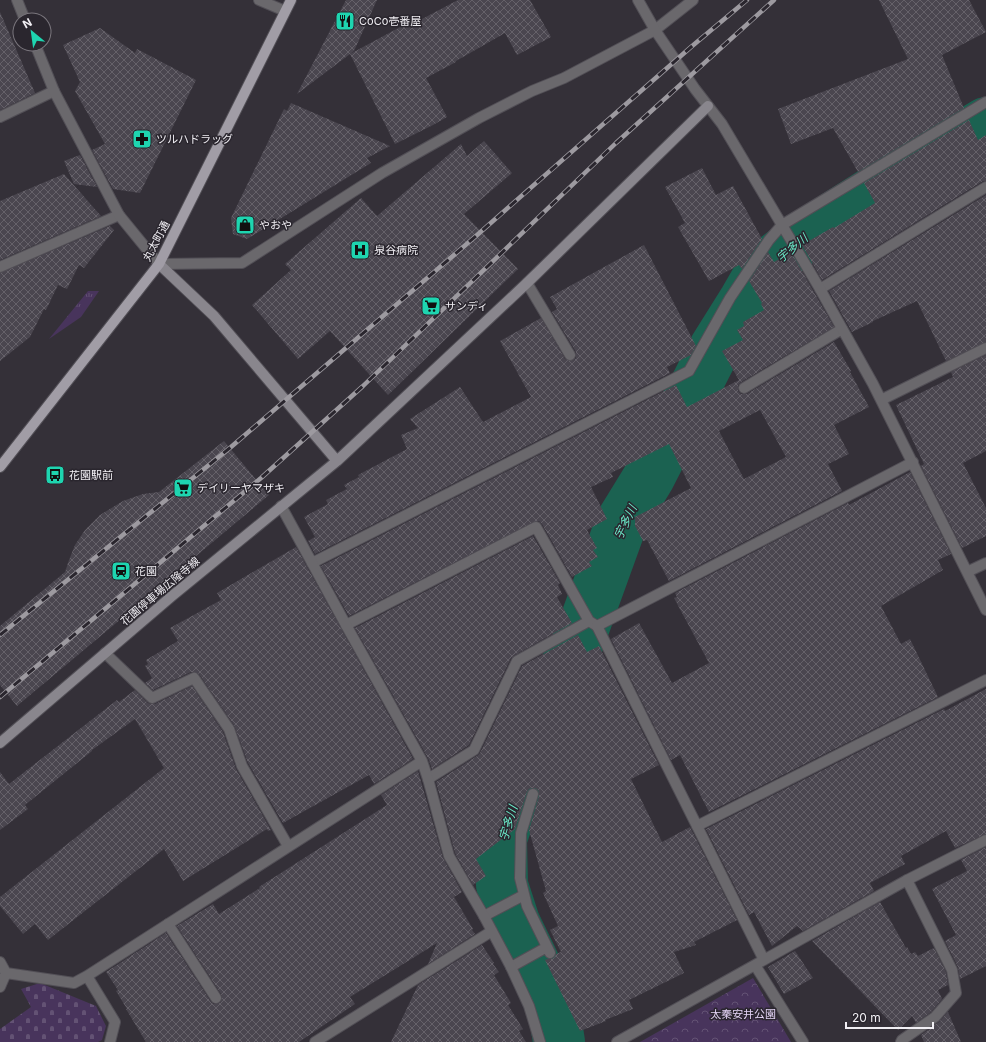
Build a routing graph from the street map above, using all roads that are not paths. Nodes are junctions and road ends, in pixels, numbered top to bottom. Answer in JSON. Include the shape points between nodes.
{"nodes":[{"id":1,"x":17,"y":0,"type":"edge"},
{"id":2,"x":259,"y":0,"type":"edge"},
{"id":3,"x":291,"y":0,"type":"edge"},
{"id":4,"x":638,"y":0,"type":"edge"},
{"id":5,"x":693,"y":0,"type":"edge"},
{"id":6,"x":285,"y":11,"type":"junction"},
{"id":7,"x":22,"y":12,"type":"edge"},
{"id":8,"x":655,"y":30,"type":"junction"},
{"id":9,"x":38,"y":52,"type":"edge"},
{"id":10,"x":54,"y":90,"type":"junction"},
{"id":11,"x":986,"y":102,"type":"edge"},
{"id":12,"x":708,"y":106,"type":"junction"},
{"id":13,"x":0,"y":117,"type":"edge"},
{"id":14,"x":986,"y":187,"type":"edge"},
{"id":15,"x":119,"y":216,"type":"junction"},
{"id":16,"x":783,"y":228,"type":"junction"},
{"id":17,"x":159,"y":264,"type":"junction"},
{"id":18,"x":0,"y":267,"type":"edge"},
{"id":19,"x":527,"y":283,"type":"junction"},
{"id":20,"x":820,"y":289,"type":"junction"},
{"id":21,"x":842,"y":329,"type":"junction"},
{"id":22,"x":986,"y":348,"type":"edge"},
{"id":23,"x":570,"y":355,"type":"dead end"},
{"id":24,"x":744,"y":388,"type":"dead end"},
{"id":25,"x":881,"y":400,"type":"junction"},
{"id":26,"x":337,"y":461,"type":"junction"},
{"id":27,"x":913,"y":462,"type":"junction"},
{"id":28,"x":0,"y":467,"type":"edge"},
{"id":29,"x":281,"y":506,"type":"junction"},
{"id":30,"x":312,"y":563,"type":"junction"},
{"id":31,"x":986,"y":563,"type":"edge"},
{"id":32,"x":967,"y":572,"type":"junction"},
{"id":33,"x":986,"y":610,"type":"edge"},
{"id":34,"x":593,"y":624,"type":"junction"},
{"id":35,"x":346,"y":625,"type":"junction"},
{"id":36,"x":105,"y":653,"type":"junction"},
{"id":37,"x":986,"y":680,"type":"edge"},
{"id":38,"x":0,"y":743,"type":"edge"},
{"id":39,"x":422,"y":761,"type":"junction"},
{"id":40,"x":428,"y":779,"type":"junction"},
{"id":41,"x":533,"y":794,"type":"dead end"},
{"id":42,"x":697,"y":826,"type":"junction"},
{"id":43,"x":986,"y":840,"type":"edge"},
{"id":44,"x":288,"y":846,"type":"junction"},
{"id":45,"x":907,"y":880,"type":"junction"},
{"id":46,"x":521,"y":897,"type":"junction"},
{"id":47,"x":484,"y":916,"type":"junction"},
{"id":48,"x":168,"y":924,"type":"junction"},
{"id":49,"x":492,"y":931,"type":"junction"},
{"id":50,"x":0,"y":962,"type":"edge"},
{"id":51,"x":759,"y":963,"type":"junction"},
{"id":52,"x":511,"y":966,"type":"junction"},
{"id":53,"x":6,"y":973,"type":"junction"},
{"id":54,"x":87,"y":976,"type":"junction"},
{"id":55,"x":0,"y":987,"type":"edge"},
{"id":56,"x":216,"y":998,"type":"dead end"},
{"id":57,"x":110,"y":1042,"type":"edge"},
{"id":58,"x":315,"y":1042,"type":"edge"},
{"id":59,"x":540,"y":1042,"type":"edge"},
{"id":60,"x":617,"y":1042,"type":"edge"},
{"id":61,"x":803,"y":1042,"type":"edge"},
{"id":62,"x":901,"y":1042,"type":"edge"}],
"edges":[{"from":1,"to":7,"type":"street"},
{"from":2,"to":6,"type":"street"},
{"from":3,"to":6,"type":"main road","name":"丸太町通"},
{"from":4,"to":8,"type":"street"},
{"from":5,"to":8,"type":"street"},
{"from":6,"to":17,"type":"main road","name":"丸太町通"},
{"from":8,"to":12,"type":"street"},
{"from":8,"to":17,"type":"street","via":[[564,78],[479,118],[382,173],[242,263]]},
{"from":9,"to":10,"type":"street"},
{"from":10,"to":13,"type":"street"},
{"from":10,"to":15,"type":"street"},
{"from":11,"to":16,"type":"street"},
{"from":12,"to":16,"type":"street","via":[[722,124]]},
{"from":12,"to":19,"type":"street","name":"花園停車場広隆寺線"},
{"from":14,"to":20,"type":"street"},
{"from":15,"to":17,"type":"street"},
{"from":15,"to":18,"type":"street"},
{"from":16,"to":20,"type":"street"},
{"from":16,"to":30,"type":"street","via":[[768,240],[730,298],[689,371]]},
{"from":17,"to":26,"type":"street","via":[[214,316]]},
{"from":17,"to":28,"type":"main road","name":"丸太町通"},
{"from":19,"to":23,"type":"street"},
{"from":19,"to":26,"type":"street","name":"花園停車場広隆寺線"},
{"from":20,"to":21,"type":"street"},
{"from":21,"to":24,"type":"street"},
{"from":21,"to":25,"type":"street"},
{"from":22,"to":25,"type":"street"},
{"from":25,"to":27,"type":"street"},
{"from":26,"to":29,"type":"street","name":"花園停車場広隆寺線"},
{"from":27,"to":32,"type":"street"},
{"from":27,"to":34,"type":"street"},
{"from":29,"to":30,"type":"street"},
{"from":29,"to":36,"type":"street","name":"花園停車場広隆寺線"},
{"from":30,"to":35,"type":"street"},
{"from":31,"to":32,"type":"street"},
{"from":32,"to":33,"type":"street"},
{"from":34,"to":35,"type":"street","via":[[536,528]]},
{"from":34,"to":40,"type":"street","via":[[566,635],[517,662],[474,750]]},
{"from":34,"to":42,"type":"street"},
{"from":35,"to":39,"type":"street"},
{"from":36,"to":38,"type":"street","name":"花園停車場広隆寺線"},
{"from":36,"to":44,"type":"street","via":[[152,698],[194,678],[229,729],[242,766]]},
{"from":37,"to":42,"type":"street"},
{"from":39,"to":40,"type":"street"},
{"from":39,"to":44,"type":"street"},
{"from":40,"to":47,"type":"street","via":[[449,856]]},
{"from":41,"to":46,"type":"street","via":[[521,833]]},
{"from":42,"to":51,"type":"street"},
{"from":43,"to":45,"type":"street"},
{"from":44,"to":48,"type":"street"},
{"from":45,"to":51,"type":"street"},
{"from":45,"to":62,"type":"street","via":[[952,970],[956,993],[936,1017]]},
{"from":46,"to":47,"type":"street"},
{"from":46,"to":52,"type":"street","via":[[546,951]]},
{"from":47,"to":49,"type":"street"},
{"from":48,"to":54,"type":"street"},
{"from":48,"to":56,"type":"street"},
{"from":49,"to":52,"type":"street"},
{"from":49,"to":58,"type":"street"},
{"from":50,"to":53,"type":"street"},
{"from":51,"to":60,"type":"street"},
{"from":51,"to":61,"type":"street"},
{"from":52,"to":59,"type":"street","via":[[529,1006]]},
{"from":53,"to":54,"type":"street","via":[[74,983]]},
{"from":53,"to":55,"type":"street"},
{"from":54,"to":57,"type":"street","via":[[115,1022]]}]}
